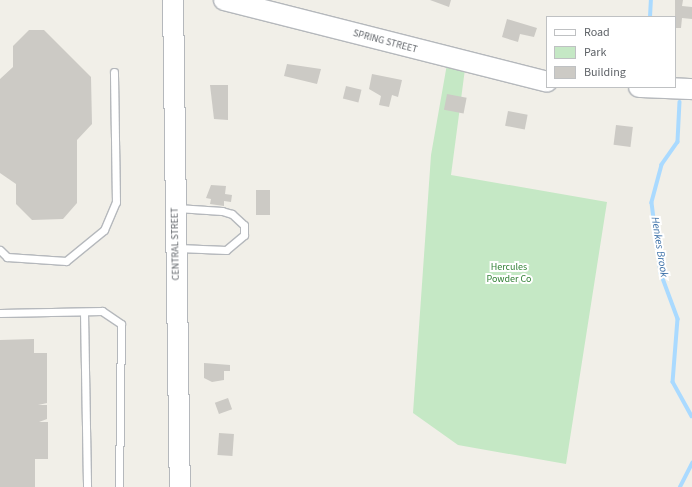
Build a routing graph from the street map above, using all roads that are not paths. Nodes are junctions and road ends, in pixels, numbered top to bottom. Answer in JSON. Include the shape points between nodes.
{"nodes":[{"id":1,"x":173,"y":0,"type":"edge"},
{"id":2,"x":224,"y":0,"type":"edge"},
{"id":3,"x":114,"y":72,"type":"dead end"},
{"id":4,"x":546,"y":82,"type":"edge"},
{"id":5,"x":666,"y":88,"type":"edge"},
{"id":6,"x":692,"y":89,"type":"edge"},
{"id":7,"x":175,"y":208,"type":"junction"},
{"id":8,"x":176,"y":248,"type":"junction"},
{"id":9,"x":0,"y":250,"type":"edge"},
{"id":10,"x":84,"y":312,"type":"junction"},
{"id":11,"x":0,"y":313,"type":"edge"},
{"id":12,"x":87,"y":487,"type":"edge"},
{"id":13,"x":119,"y":487,"type":"edge"},
{"id":14,"x":180,"y":487,"type":"edge"}],
"edges":[{"from":1,"to":7,"type":"main road","name":"CENTRAL STREET"},
{"from":2,"to":4,"type":"main road","name":"SPRING STREET"},
{"from":3,"to":9,"type":"lane","via":[[116,202],[104,230],[66,261],[7,257]]},
{"from":5,"to":6,"type":"main road"},
{"from":7,"to":8,"type":"main road","name":"CENTRAL STREET"},
{"from":7,"to":8,"type":"lane","via":[[222,211],[232,214],[244,225],[244,235],[226,250]]},
{"from":8,"to":14,"type":"main road","name":"CENTRAL STREET"},
{"from":10,"to":11,"type":"lane"},
{"from":10,"to":12,"type":"lane"},
{"from":10,"to":13,"type":"lane","via":[[102,311],[122,324]]}]}
